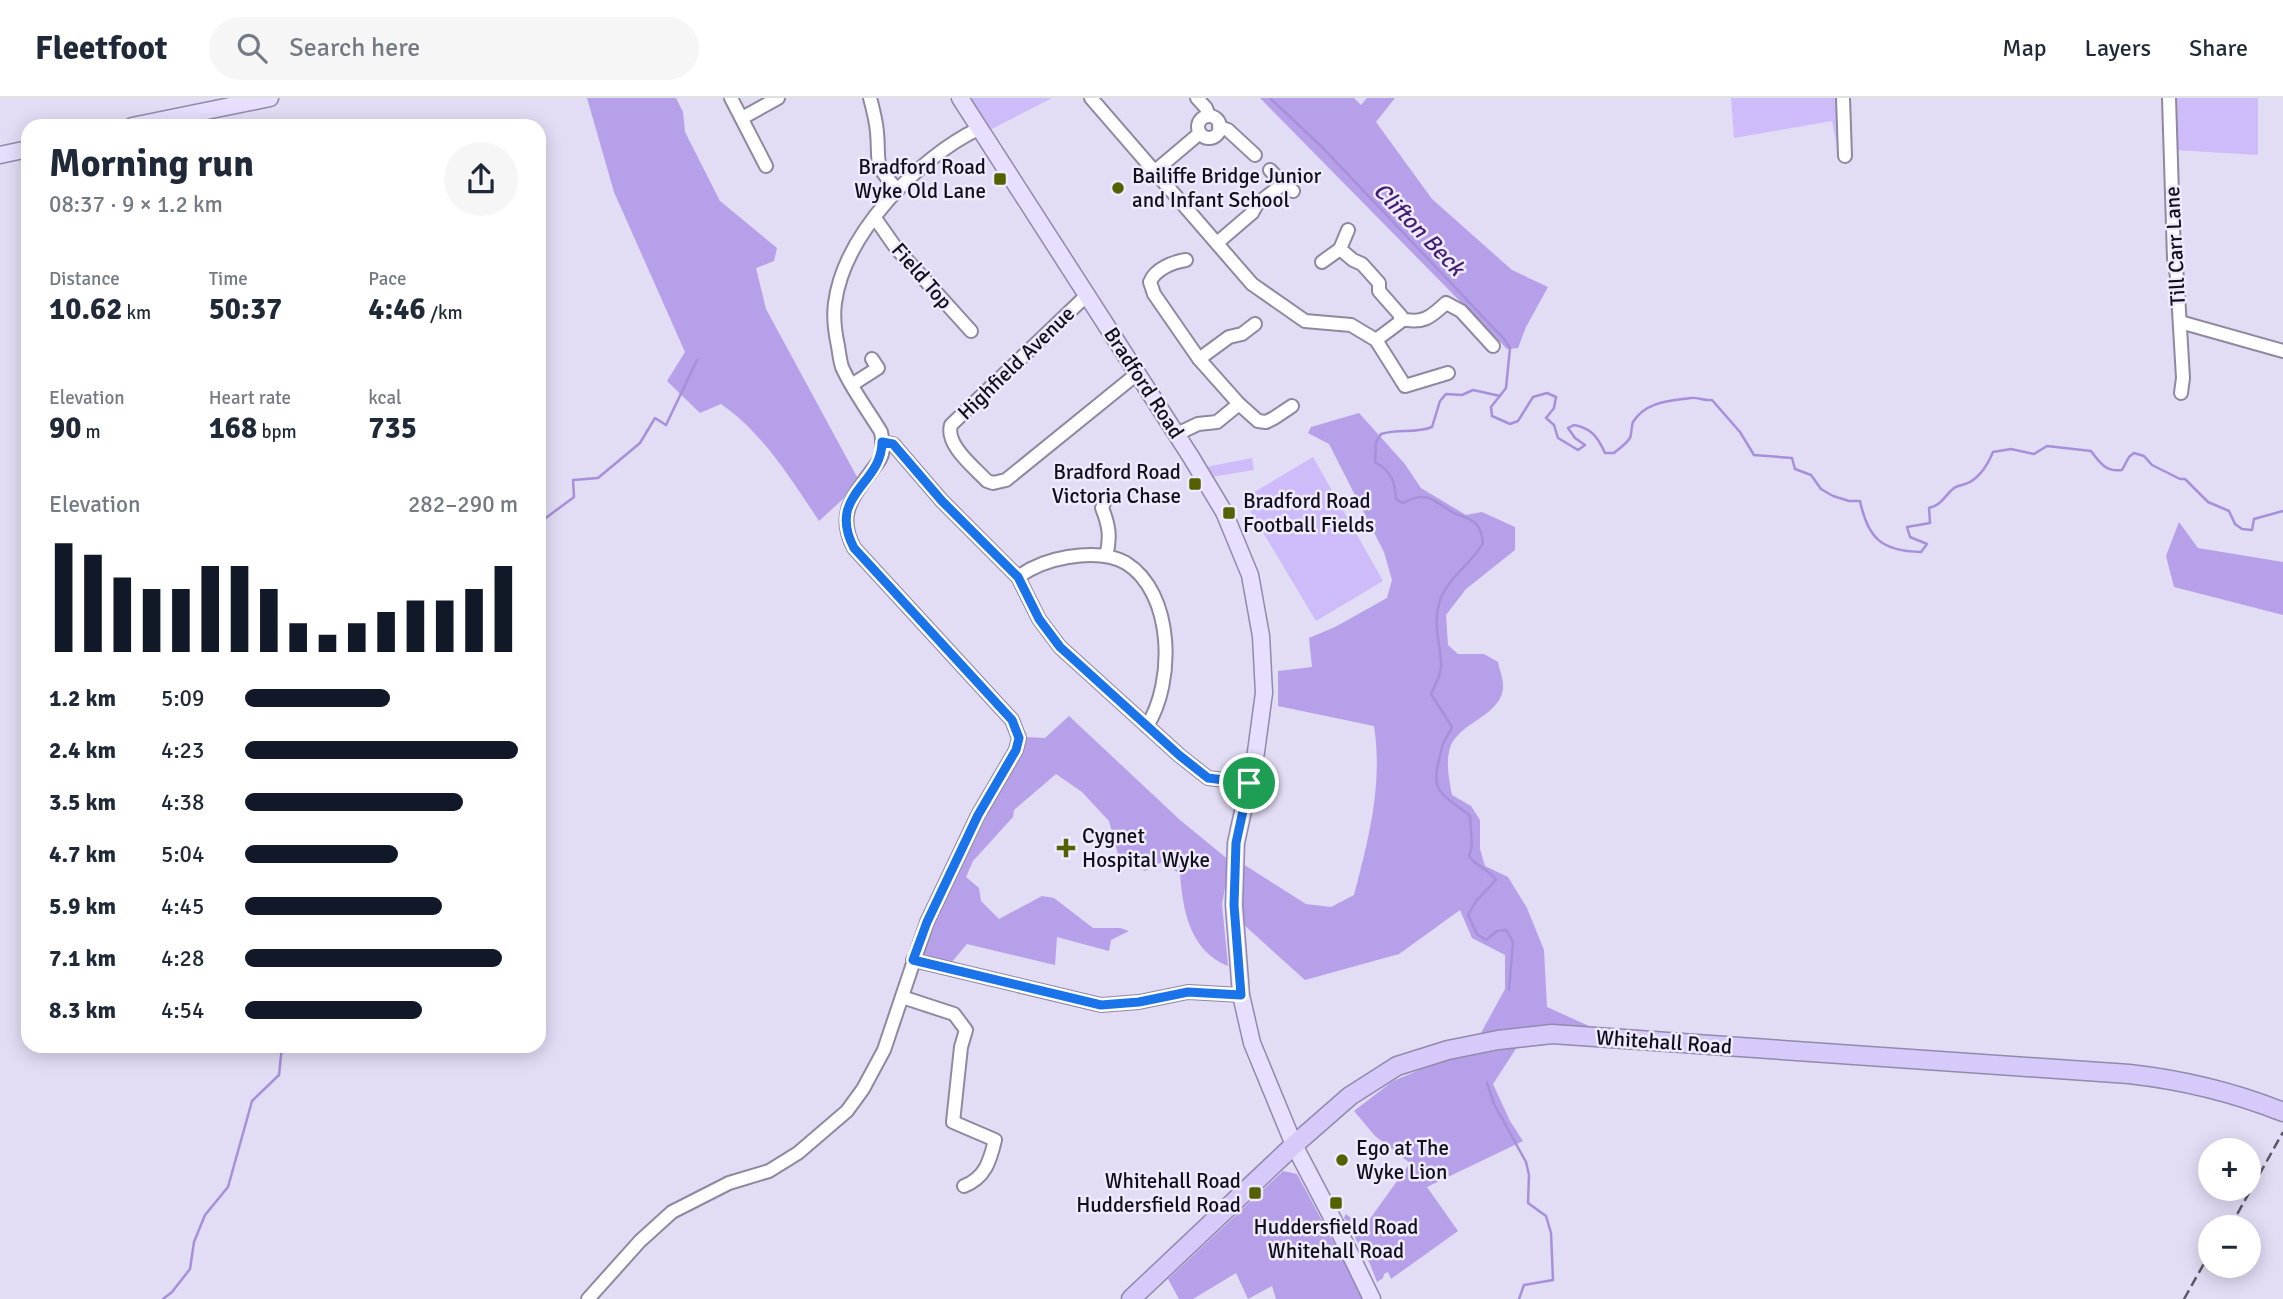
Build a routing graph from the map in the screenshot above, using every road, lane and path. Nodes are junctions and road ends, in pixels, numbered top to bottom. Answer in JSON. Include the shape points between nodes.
{"nodes":[{"id":1,"x":270,"y":98,"type":"edge"},
{"id":2,"x":730,"y":98,"type":"edge"},
{"id":3,"x":778,"y":98,"type":"edge"},
{"id":4,"x":870,"y":98,"type":"edge"},
{"id":5,"x":960,"y":98,"type":"edge"},
{"id":6,"x":1091,"y":98,"type":"edge"},
{"id":7,"x":1197,"y":98,"type":"edge"},
{"id":8,"x":1843,"y":98,"type":"edge"},
{"id":9,"x":2169,"y":98,"type":"edge"},
{"id":10,"x":1209,"y":116,"type":"junction"},
{"id":11,"x":742,"y":118,"type":"junction"},
{"id":12,"x":162,"y":119,"type":"edge"},
{"id":13,"x":1219,"y":127,"type":"junction"},
{"id":14,"x":978,"y":130,"type":"junction"},
{"id":15,"x":1200,"y":133,"type":"junction"},
{"id":16,"x":21,"y":150,"type":"edge"},
{"id":17,"x":0,"y":155,"type":"edge"},
{"id":18,"x":1255,"y":155,"type":"dead end"},
{"id":19,"x":1845,"y":156,"type":"dead end"},
{"id":20,"x":766,"y":166,"type":"dead end"},
{"id":21,"x":1270,"y":170,"type":"dead end"},
{"id":22,"x":1155,"y":171,"type":"junction"},
{"id":23,"x":897,"y":189,"type":"junction"},
{"id":24,"x":875,"y":218,"type":"junction"},
{"id":25,"x":1348,"y":230,"type":"dead end"},
{"id":26,"x":1217,"y":243,"type":"junction"},
{"id":27,"x":1340,"y":249,"type":"junction"},
{"id":28,"x":1186,"y":260,"type":"dead end"},
{"id":29,"x":1322,"y":262,"type":"dead end"},
{"id":30,"x":1087,"y":295,"type":"junction"},
{"id":31,"x":1400,"y":319,"type":"junction"},
{"id":32,"x":2180,"y":321,"type":"junction"},
{"id":33,"x":1255,"y":324,"type":"dead end"},
{"id":34,"x":971,"y":331,"type":"dead end"},
{"id":35,"x":1376,"y":340,"type":"junction"},
{"id":36,"x":1493,"y":346,"type":"dead end"},
{"id":37,"x":2283,"y":351,"type":"edge"},
{"id":38,"x":1199,"y":359,"type":"junction"},
{"id":39,"x":878,"y":367,"type":"dead end"},
{"id":40,"x":1138,"y":373,"type":"junction"},
{"id":41,"x":1448,"y":373,"type":"dead end"},
{"id":42,"x":853,"y":384,"type":"junction"},
{"id":43,"x":2181,"y":393,"type":"dead end"},
{"id":44,"x":1239,"y":404,"type":"junction"},
{"id":45,"x":1292,"y":406,"type":"dead end"},
{"id":46,"x":1177,"y":434,"type":"junction"},
{"id":47,"x":882,"y":442,"type":"junction"},
{"id":48,"x":1105,"y":500,"type":"dead end"},
{"id":49,"x":1106,"y":556,"type":"junction"},
{"id":50,"x":1018,"y":577,"type":"junction"},
{"id":51,"x":1147,"y":726,"type":"junction"},
{"id":52,"x":1249,"y":783,"type":"junction"},
{"id":53,"x":913,"y":960,"type":"junction"},
{"id":54,"x":1241,"y":995,"type":"junction"},
{"id":55,"x":902,"y":996,"type":"junction"},
{"id":56,"x":2283,"y":1112,"type":"edge"},
{"id":57,"x":1294,"y":1145,"type":"junction"},
{"id":58,"x":964,"y":1186,"type":"dead end"},
{"id":59,"x":588,"y":1299,"type":"edge"},
{"id":60,"x":1131,"y":1299,"type":"edge"},
{"id":61,"x":1372,"y":1299,"type":"edge"}],
"edges":[{"from":1,"to":12,"type":"main road"},
{"from":2,"to":11,"type":"street"},
{"from":3,"to":11,"type":"street"},
{"from":4,"to":23,"type":"street","via":[[878,162]]},
{"from":5,"to":14,"type":"main road","name":"Bradford Road"},
{"from":6,"to":22,"type":"street"},
{"from":7,"to":10,"type":"street"},
{"from":8,"to":19,"type":"street"},
{"from":9,"to":32,"type":"street","name":"Till Carr Lane"},
{"from":10,"to":13,"type":"street"},
{"from":10,"to":15,"type":"street","via":[[1200,120]]},
{"from":11,"to":20,"type":"street"},
{"from":13,"to":15,"type":"street","via":[[1212,137]]},
{"from":13,"to":18,"type":"street"},
{"from":14,"to":23,"type":"street","via":[[960,138]]},
{"from":14,"to":30,"type":"main road","name":"Bradford Road"},
{"from":15,"to":22,"type":"street"},
{"from":16,"to":17,"type":"main road"},
{"from":21,"to":26,"type":"street","via":[[1288,187],[1257,204],[1252,214]]},
{"from":22,"to":26,"type":"street"},
{"from":23,"to":24,"type":"street"},
{"from":24,"to":34,"type":"street","name":"Field Top"},
{"from":24,"to":42,"type":"street","via":[[849,258],[835,304],[842,366]]},
{"from":25,"to":27,"type":"street"},
{"from":26,"to":35,"type":"street","via":[[1252,284],[1305,321],[1351,325]]},
{"from":27,"to":29,"type":"street"},
{"from":27,"to":31,"type":"street","via":[[1379,283],[1379,291]]},
{"from":28,"to":38,"type":"street","via":[[1173,262],[1150,282]]},
{"from":30,"to":40,"type":"main road","name":"Bradford Road"},
{"from":30,"to":40,"type":"street","name":"Highfield Avenue","via":[[959,417],[950,431],[954,444],[987,481],[1006,480]]},
{"from":31,"to":35,"type":"street"},
{"from":31,"to":36,"type":"street","via":[[1428,319],[1446,303],[1461,311]]},
{"from":32,"to":37,"type":"street"},
{"from":32,"to":43,"type":"street","name":"Till Carr Lane"},
{"from":33,"to":38,"type":"street"},
{"from":35,"to":41,"type":"street","via":[[1405,386]]},
{"from":38,"to":44,"type":"street"},
{"from":39,"to":42,"type":"street"},
{"from":40,"to":46,"type":"main road","name":"Bradford Road"},
{"from":42,"to":47,"type":"street","via":[[881,432]]},
{"from":44,"to":45,"type":"street","via":[[1258,421],[1266,422]]},
{"from":44,"to":46,"type":"street","via":[[1217,422],[1198,424]]},
{"from":46,"to":52,"type":"main road","name":"Bradford Road","via":[[1224,512],[1250,575],[1261,636],[1264,693]]},
{"from":47,"to":50,"type":"street","via":[[893,444]]},
{"from":47,"to":53,"type":"street","via":[[882,456],[850,500],[848,537],[1012,720],[1019,738],[978,815]]},
{"from":48,"to":49,"type":"street","via":[[1102,508],[1109,525]]},
{"from":49,"to":50,"type":"street","via":[[1060,558]]},
{"from":49,"to":51,"type":"street","via":[[1125,563],[1147,581],[1160,608],[1166,673]]},
{"from":50,"to":51,"type":"street","via":[[1039,619],[1060,647]]},
{"from":51,"to":52,"type":"street","via":[[1208,778]]},
{"from":52,"to":54,"type":"main road","name":"Bradford Road","via":[[1236,843],[1234,905]]},
{"from":53,"to":54,"type":"street","via":[[1101,1005],[1188,992]]},
{"from":53,"to":55,"type":"street"},
{"from":54,"to":57,"type":"main road","name":"Bradford Road","via":[[1252,1043]]},
{"from":55,"to":58,"type":"street","via":[[954,1014],[966,1030],[953,1122],[995,1140],[990,1163],[975,1182]]},
{"from":55,"to":59,"type":"street","via":[[884,1050],[847,1111],[769,1171],[729,1182],[672,1212]]},
{"from":56,"to":57,"type":"highway","name":"Whitehall Road","via":[[2197,1084],[2129,1074],[1552,1034],[1448,1050],[1397,1066],[1350,1096]]},
{"from":57,"to":60,"type":"highway","name":"Whitehall Road"},
{"from":57,"to":61,"type":"main road","name":"Bradford Road"}]}
